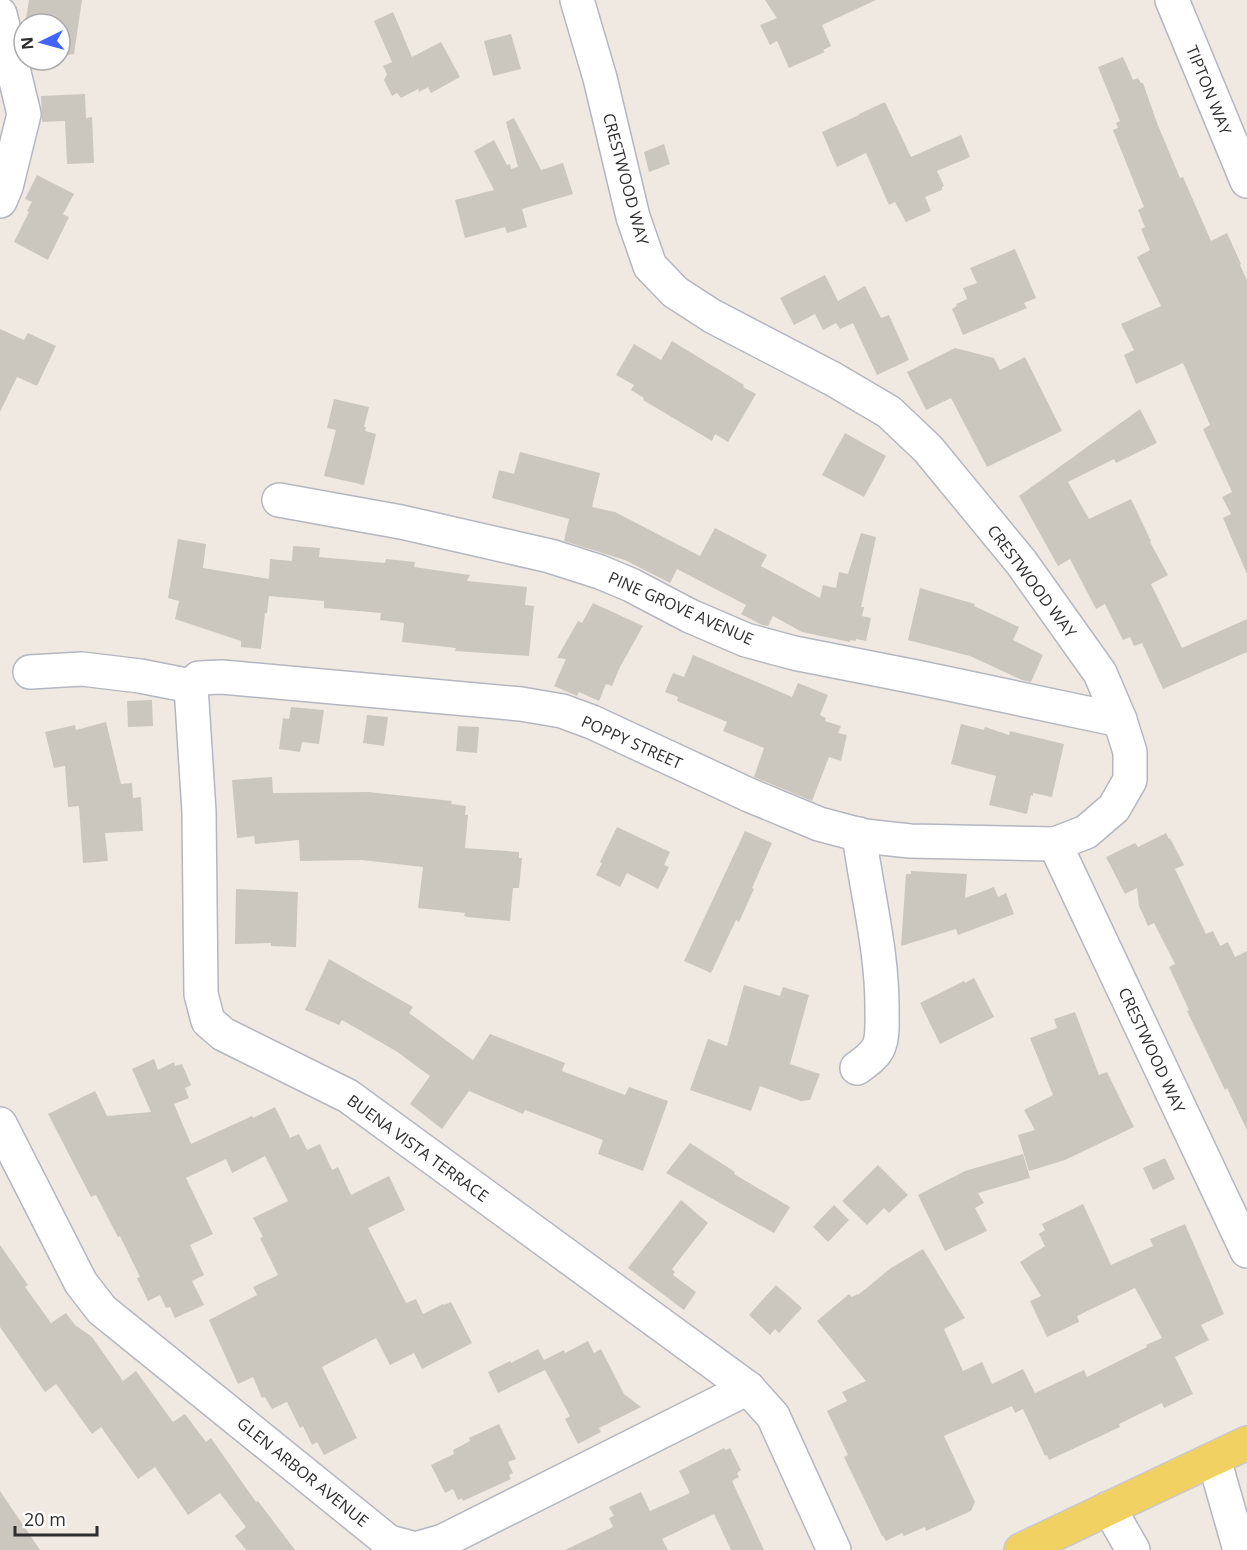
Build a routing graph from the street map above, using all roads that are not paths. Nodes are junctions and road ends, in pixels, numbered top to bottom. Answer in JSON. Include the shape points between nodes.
{"nodes":[{"id":1,"x":577,"y":0,"type":"edge"},
{"id":2,"x":1172,"y":0,"type":"edge"},
{"id":3,"x":0,"y":14,"type":"edge"},
{"id":4,"x":1239,"y":136,"type":"edge"},
{"id":5,"x":1247,"y":181,"type":"edge"},
{"id":6,"x":0,"y":201,"type":"edge"},
{"id":7,"x":279,"y":500,"type":"dead end"},
{"id":8,"x":30,"y":672,"type":"dead end"},
{"id":9,"x":195,"y":682,"type":"junction"},
{"id":10,"x":1120,"y":720,"type":"junction"},
{"id":11,"x":859,"y":834,"type":"junction"},
{"id":12,"x":1055,"y":844,"type":"junction"},
{"id":13,"x":857,"y":1068,"type":"dead end"},
{"id":14,"x":0,"y":1124,"type":"edge"},
{"id":15,"x":1247,"y":1251,"type":"edge"},
{"id":16,"x":747,"y":1388,"type":"junction"},
{"id":17,"x":1247,"y":1443,"type":"edge"},
{"id":18,"x":1214,"y":1459,"type":"junction"},
{"id":19,"x":1109,"y":1508,"type":"junction"},
{"id":20,"x":834,"y":1550,"type":"edge"},
{"id":21,"x":1021,"y":1550,"type":"edge"},
{"id":22,"x":1133,"y":1550,"type":"edge"},
{"id":23,"x":1240,"y":1550,"type":"edge"}],
"edges":[{"from":1,"to":10,"type":"street","name":"CRESTWOOD WAY","via":[[633,216],[650,266],[675,292],[712,316],[890,412],[928,448],[1021,562],[1100,673]]},
{"from":2,"to":4,"type":"street","name":"TIPTON WAY"},
{"from":3,"to":6,"type":"street","via":[[24,114]]},
{"from":4,"to":5,"type":"street","name":"TIPTON WAY"},
{"from":7,"to":10,"type":"street","name":"PINE GROVE AVENUE","via":[[401,522],[550,556],[631,585],[746,640],[794,653]]},
{"from":8,"to":9,"type":"street","name":"POPPY STREET","via":[[82,669]]},
{"from":9,"to":11,"type":"street","name":"POPPY STREET","via":[[222,677],[562,711],[819,824]]},
{"from":9,"to":16,"type":"street","name":"BUENA VISTA TERRACE","via":[[201,994],[208,1021],[223,1034],[348,1096]]},
{"from":10,"to":12,"type":"street","name":"CRESTWOOD WAY","via":[[1130,752],[1130,780],[1114,808],[1086,832]]},
{"from":11,"to":12,"type":"street","name":"POPPY STREET","via":[[910,841]]},
{"from":11,"to":13,"type":"street","via":[[883,992],[880,1043],[876,1053]]},
{"from":12,"to":15,"type":"street","name":"CRESTWOOD WAY"},
{"from":14,"to":16,"type":"street","name":"GLEN ARBOR AVENUE","via":[[81,1283],[102,1310],[389,1542],[416,1549],[443,1541]]},
{"from":16,"to":20,"type":"street","name":"BUENA VISTA TERRACE","via":[[773,1416]]},
{"from":17,"to":18,"type":"main road"},
{"from":18,"to":19,"type":"main road"},
{"from":18,"to":23,"type":"street"},
{"from":19,"to":21,"type":"main road"},
{"from":19,"to":22,"type":"street"}]}
